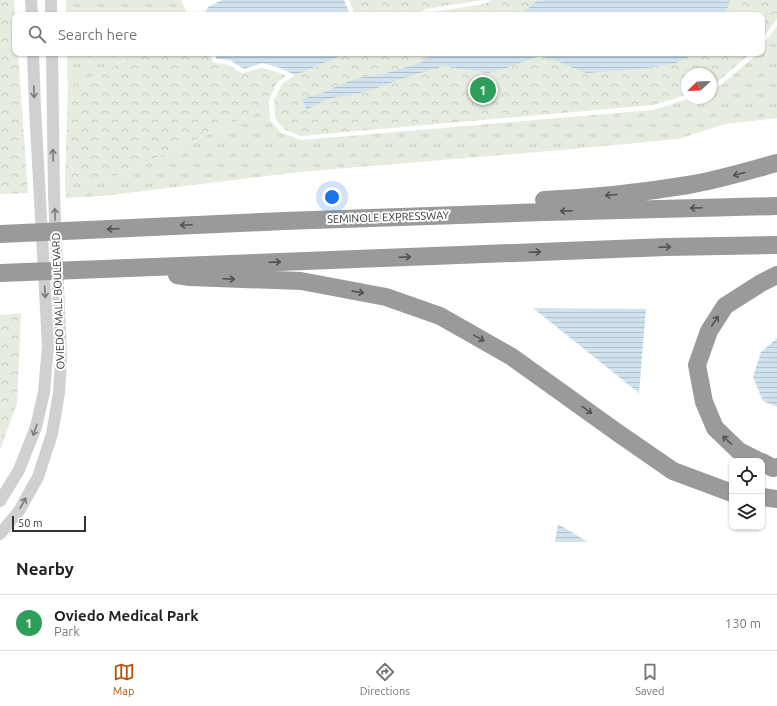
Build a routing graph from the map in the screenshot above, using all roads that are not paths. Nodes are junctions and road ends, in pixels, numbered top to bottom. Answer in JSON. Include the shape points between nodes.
{"nodes":[{"id":1,"x":31,"y":0,"type":"edge"},
{"id":2,"x":51,"y":0,"type":"edge"},
{"id":3,"x":32,"y":12,"type":"edge"},
{"id":4,"x":51,"y":12,"type":"edge"},
{"id":5,"x":33,"y":56,"type":"edge"},
{"id":6,"x":52,"y":56,"type":"edge"},
{"id":7,"x":777,"y":163,"type":"edge"},
{"id":8,"x":777,"y":206,"type":"edge"},
{"id":9,"x":284,"y":221,"type":"junction"},
{"id":10,"x":0,"y":234,"type":"edge"},
{"id":11,"x":777,"y":245,"type":"edge"},
{"id":12,"x":192,"y":271,"type":"junction"},
{"id":13,"x":0,"y":273,"type":"edge"},
{"id":14,"x":777,"y":275,"type":"edge"},
{"id":15,"x":754,"y":458,"type":"edge"},
{"id":16,"x":765,"y":464,"type":"edge"},
{"id":17,"x":777,"y":468,"type":"edge"},
{"id":18,"x":729,"y":492,"type":"edge"},
{"id":19,"x":765,"y":497,"type":"edge"},
{"id":20,"x":777,"y":498,"type":"edge"},
{"id":21,"x":0,"y":501,"type":"edge"},
{"id":22,"x":0,"y":534,"type":"edge"}],
"edges":[{"from":1,"to":3,"type":"street"},
{"from":2,"to":4,"type":"street"},
{"from":5,"to":21,"type":"street","name":"OVIEDO MALL BOULEVARD","one_way":true,"via":[[48,346],[44,392],[36,427],[19,470]]},
{"from":22,"to":6,"type":"street","name":"OVIEDO MALL BOULEVARD","one_way":true,"via":[[19,511],[38,477],[52,434],[59,393],[61,358],[54,194]]},
{"from":7,"to":9,"type":"highway","one_way":true,"via":[[729,177],[632,193],[556,200],[384,208]]},
{"from":8,"to":9,"type":"highway","name":"SEMINOLE EXPRESSWAY","one_way":true},
{"from":9,"to":10,"type":"highway","name":"SEMINOLE EXPRESSWAY","one_way":true},
{"from":12,"to":11,"type":"highway","one_way":true,"via":[[666,247]]},
{"from":12,"to":13,"type":"highway","via":[[131,269]]},
{"from":12,"to":18,"type":"highway","one_way":true,"via":[[301,281],[386,297],[440,316],[512,357],[673,471]]},
{"from":15,"to":14,"type":"highway","one_way":true,"via":[[739,450],[715,428],[704,402],[697,365],[709,331],[725,306]]},
{"from":16,"to":17,"type":"highway"},
{"from":19,"to":20,"type":"highway"}]}
